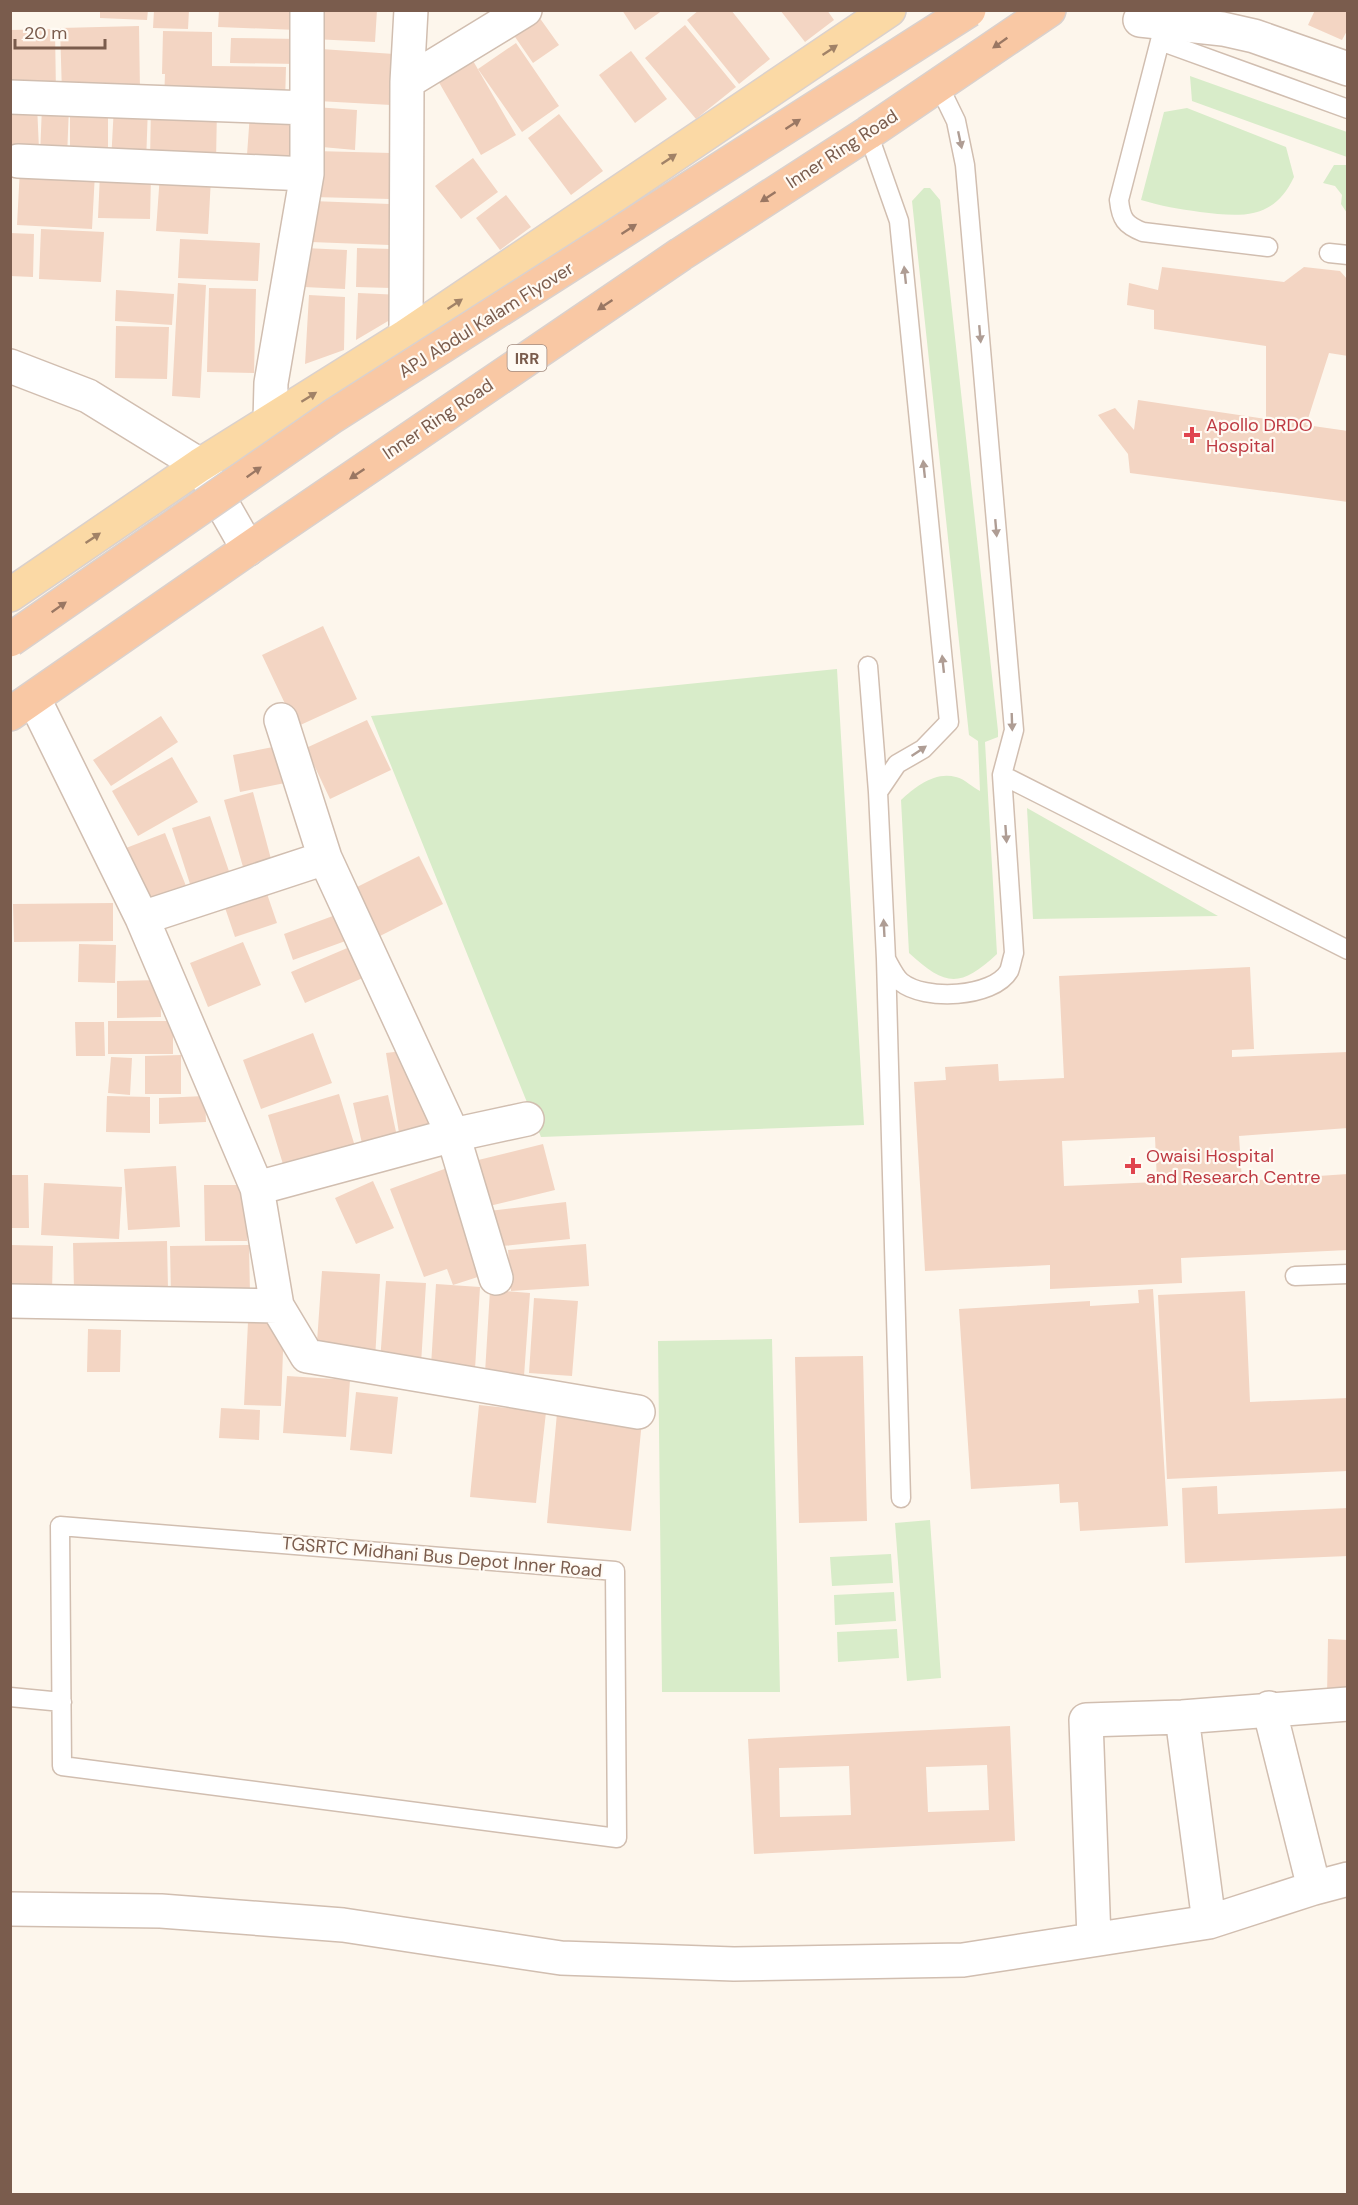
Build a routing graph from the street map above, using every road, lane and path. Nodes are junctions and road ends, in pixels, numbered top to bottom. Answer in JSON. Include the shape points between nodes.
{"nodes":[{"id":1,"x":307,"y":10,"type":"edge"},
{"id":2,"x":411,"y":10,"type":"edge"},
{"id":3,"x":525,"y":10,"type":"edge"},
{"id":4,"x":889,"y":10,"type":"edge"},
{"id":5,"x":969,"y":10,"type":"edge"},
{"id":6,"x":1049,"y":10,"type":"edge"},
{"id":7,"x":1144,"y":24,"type":"edge"},
{"id":8,"x":1347,"y":69,"type":"edge"},
{"id":9,"x":407,"y":82,"type":"junction"},
{"id":10,"x":939,"y":86,"type":"junction"},
{"id":11,"x":10,"y":97,"type":"edge"},
{"id":12,"x":307,"y":108,"type":"junction"},
{"id":13,"x":1347,"y":109,"type":"edge"},
{"id":14,"x":868,"y":133,"type":"junction"},
{"id":15,"x":18,"y":161,"type":"dead end"},
{"id":16,"x":307,"y":174,"type":"junction"},
{"id":17,"x":1268,"y":246,"type":"dead end"},
{"id":18,"x":1329,"y":253,"type":"dead end"},
{"id":19,"x":1347,"y":255,"type":"edge"},
{"id":20,"x":406,"y":336,"type":"junction"},
{"id":21,"x":10,"y":366,"type":"edge"},
{"id":22,"x":270,"y":422,"type":"junction"},
{"id":23,"x":201,"y":465,"type":"junction"},
{"id":24,"x":248,"y":549,"type":"junction"},
{"id":25,"x":10,"y":595,"type":"edge"},
{"id":26,"x":10,"y":640,"type":"edge"},
{"id":27,"x":868,"y":666,"type":"dead end"},
{"id":28,"x":22,"y":707,"type":"edge"},
{"id":29,"x":281,"y":720,"type":"dead end"},
{"id":30,"x":1002,"y":775,"type":"junction"},
{"id":31,"x":878,"y":792,"type":"junction"},
{"id":32,"x":325,"y":858,"type":"junction"},
{"id":33,"x":142,"y":918,"type":"junction"},
{"id":34,"x":1347,"y":950,"type":"edge"},
{"id":35,"x":886,"y":959,"type":"junction"},
{"id":36,"x":527,"y":1119,"type":"dead end"},
{"id":37,"x":453,"y":1135,"type":"junction"},
{"id":38,"x":257,"y":1188,"type":"junction"},
{"id":39,"x":1347,"y":1274,"type":"edge"},
{"id":40,"x":1295,"y":1276,"type":"dead end"},
{"id":41,"x":496,"y":1278,"type":"dead end"},
{"id":42,"x":10,"y":1301,"type":"edge"},
{"id":43,"x":277,"y":1306,"type":"junction"},
{"id":44,"x":638,"y":1412,"type":"dead end"},
{"id":45,"x":901,"y":1498,"type":"dead end"},
{"id":46,"x":10,"y":1697,"type":"edge"},
{"id":47,"x":62,"y":1702,"type":"junction"},
{"id":48,"x":1347,"y":1704,"type":"edge"},
{"id":49,"x":1269,"y":1708,"type":"junction"},
{"id":50,"x":1182,"y":1717,"type":"junction"},
{"id":51,"x":1347,"y":1878,"type":"edge"},
{"id":52,"x":1314,"y":1888,"type":"junction"},
{"id":53,"x":10,"y":1910,"type":"edge"},
{"id":54,"x":1209,"y":1922,"type":"junction"},
{"id":55,"x":1094,"y":1939,"type":"junction"}],
"edges":[{"from":1,"to":12,"type":"street"},
{"from":2,"to":9,"type":"street"},
{"from":3,"to":9,"type":"street"},
{"from":20,"to":4,"type":"main road","one_way":true},
{"from":26,"to":5,"type":"highway","name":"APJ Abdul Kalam Flyover","one_way":true,"bridge":true,"via":[[333,416]]},
{"from":6,"to":10,"type":"highway","name":"Inner Ring Road","number":"IRR","one_way":true},
{"from":7,"to":8,"type":"street","via":[[1244,33]]},
{"from":7,"to":13,"type":"lane"},
{"from":7,"to":17,"type":"lane","via":[[1119,200],[1126,226],[1143,232]]},
{"from":9,"to":20,"type":"street"},
{"from":10,"to":14,"type":"highway","name":"Inner Ring Road","number":"IRR"},
{"from":10,"to":30,"type":"lane","one_way":true,"via":[[956,121],[965,165],[1014,730]]},
{"from":11,"to":12,"type":"street"},
{"from":12,"to":16,"type":"street"},
{"from":14,"to":24,"type":"highway","name":"Inner Ring Road","number":"IRR","one_way":true,"via":[[681,254]]},
{"from":31,"to":14,"type":"lane","one_way":true,"via":[[897,764],[923,749],[949,722],[899,220]]},
{"from":15,"to":16,"type":"street"},
{"from":16,"to":22,"type":"street","via":[[271,383]]},
{"from":18,"to":19,"type":"lane"},
{"from":22,"to":20,"type":"main road","one_way":true},
{"from":21,"to":23,"type":"street","via":[[88,396]]},
{"from":22,"to":23,"type":"main road"},
{"from":23,"to":24,"type":"street"},
{"from":25,"to":23,"type":"main road","one_way":true},
{"from":24,"to":28,"type":"highway","name":"Inner Ring Road","number":"IRR"},
{"from":27,"to":31,"type":"lane"},
{"from":28,"to":33,"type":"street"},
{"from":29,"to":32,"type":"street"},
{"from":30,"to":34,"type":"lane"},
{"from":30,"to":35,"type":"lane","one_way":true,"via":[[1014,953],[1008,972],[968,994],[941,994],[901,982]]},
{"from":35,"to":31,"type":"lane","one_way":true},
{"from":32,"to":33,"type":"street"},
{"from":32,"to":37,"type":"street"},
{"from":33,"to":38,"type":"street"},
{"from":35,"to":45,"type":"lane"},
{"from":36,"to":37,"type":"street"},
{"from":37,"to":38,"type":"street"},
{"from":37,"to":41,"type":"street"},
{"from":38,"to":43,"type":"street"},
{"from":39,"to":40,"type":"lane"},
{"from":42,"to":43,"type":"street"},
{"from":43,"to":44,"type":"street","via":[[307,1356]]},
{"from":46,"to":47,"type":"lane"},
{"from":47,"to":47,"type":"lane","name":"TGSRTC Midhani Bus Depot Inner Road","via":[[60,1526],[615,1571],[617,1838],[62,1766]]},
{"from":48,"to":49,"type":"street"},
{"from":49,"to":50,"type":"street"},
{"from":49,"to":52,"type":"street"},
{"from":50,"to":54,"type":"street"},
{"from":50,"to":55,"type":"street","via":[[1086,1720]]},
{"from":51,"to":52,"type":"street"},
{"from":52,"to":54,"type":"street"},
{"from":53,"to":55,"type":"street","via":[[161,1911],[343,1925],[561,1958],[723,1964],[963,1960]]},
{"from":54,"to":55,"type":"street"}]}
